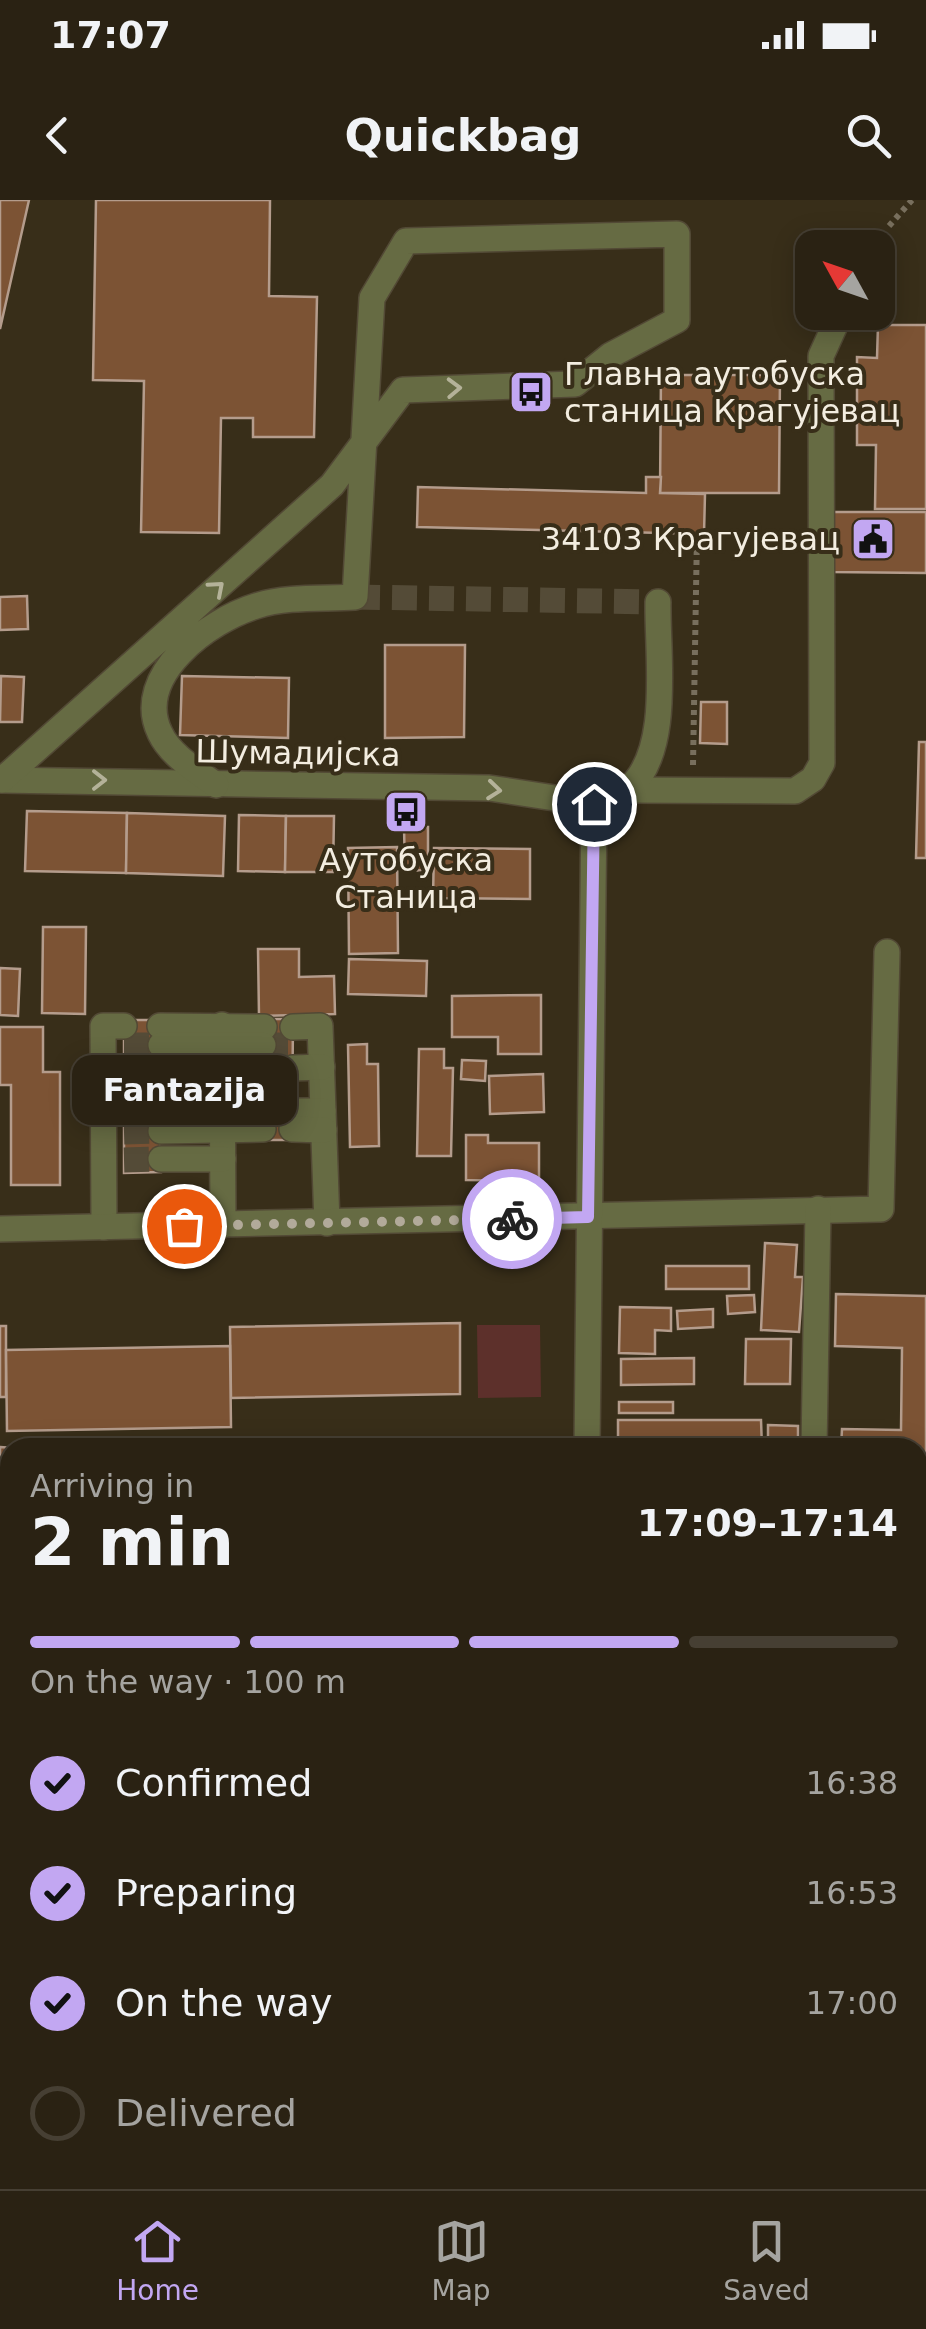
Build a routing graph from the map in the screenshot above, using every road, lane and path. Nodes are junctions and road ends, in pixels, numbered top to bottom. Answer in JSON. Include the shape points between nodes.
{"nodes":[{"id":1,"x":833,"y":330,"type":"edge"},
{"id":2,"x":361,"y":447,"type":"junction"},
{"id":3,"x":697,"y":534,"type":"dead end"},
{"id":4,"x":658,"y":602,"type":"dead end"},
{"id":5,"x":1,"y":780,"type":"edge"},
{"id":6,"x":216,"y":784,"type":"junction"},
{"id":7,"x":627,"y":790,"type":"junction"},
{"id":8,"x":693,"y":791,"type":"junction"},
{"id":9,"x":594,"y":804,"type":"junction"},
{"id":10,"x":886,"y":952,"type":"dead end"},
{"id":11,"x":222,"y":1047,"type":"junction"},
{"id":12,"x":115,"y":1051,"type":"dead end"},
{"id":13,"x":321,"y":1056,"type":"junction"},
{"id":14,"x":263,"y":1120,"type":"dead end"},
{"id":15,"x":292,"y":1120,"type":"dead end"},
{"id":16,"x":324,"y":1120,"type":"junction"},
{"id":17,"x":161,"y":1122,"type":"tunnel mouth"},
{"id":18,"x":224,"y":1122,"type":"junction"},
{"id":19,"x":161,"y":1159,"type":"tunnel mouth"},
{"id":20,"x":223,"y":1159,"type":"junction"},
{"id":21,"x":818,"y":1209,"type":"junction"},
{"id":22,"x":588,"y":1217,"type":"junction"},
{"id":23,"x":327,"y":1222,"type":"junction"},
{"id":24,"x":223,"y":1224,"type":"junction"},
{"id":25,"x":104,"y":1227,"type":"junction"},
{"id":26,"x":0,"y":1229,"type":"edge"},
{"id":27,"x":587,"y":1438,"type":"edge"},
{"id":28,"x":814,"y":1438,"type":"edge"}],
"edges":[{"from":1,"to":8,"type":"street","via":[[821,356],[822,763],[795,791]]},
{"from":2,"to":2,"type":"street","one_way":true,"via":[[403,390],[575,384],[611,355],[677,320],[677,234],[406,241],[372,298]]},
{"from":5,"to":2,"type":"street","one_way":true,"via":[[332,484]]},
{"from":2,"to":6,"type":"street","via":[[355,598],[254,606],[207,630],[171,661],[157,695],[160,733],[186,764]]},
{"from":3,"to":8,"type":"path"},
{"from":4,"to":7,"type":"street","via":[[657,741]]},
{"from":5,"to":6,"type":"street","name":"Шумадијска","one_way":true},
{"from":6,"to":9,"type":"street","name":"Шумадијска","one_way":true,"via":[[489,788]]},
{"from":7,"to":8,"type":"street"},
{"from":7,"to":9,"type":"street"},
{"from":9,"to":22,"type":"street"},
{"from":10,"to":21,"type":"street","via":[[881,1209]]},
{"from":11,"to":11,"type":"street","via":[[264,1047]]},
{"from":11,"to":11,"type":"street","via":[[161,1047]]},
{"from":11,"to":18,"type":"street"},
{"from":12,"to":25,"type":"street","via":[[114,1160]]},
{"from":13,"to":13,"type":"street","via":[[320,1026],[293,1046]]},
{"from":13,"to":16,"type":"street"},
{"from":14,"to":18,"type":"street"},
{"from":15,"to":16,"type":"street"},
{"from":16,"to":23,"type":"street"},
{"from":17,"to":18,"type":"street"},
{"from":18,"to":20,"type":"street"},
{"from":19,"to":20,"type":"street"},
{"from":20,"to":24,"type":"street"},
{"from":21,"to":22,"type":"street"},
{"from":21,"to":28,"type":"street"},
{"from":22,"to":23,"type":"street"},
{"from":22,"to":27,"type":"street"},
{"from":23,"to":24,"type":"street"},
{"from":24,"to":25,"type":"street"},
{"from":25,"to":26,"type":"street"}]}
